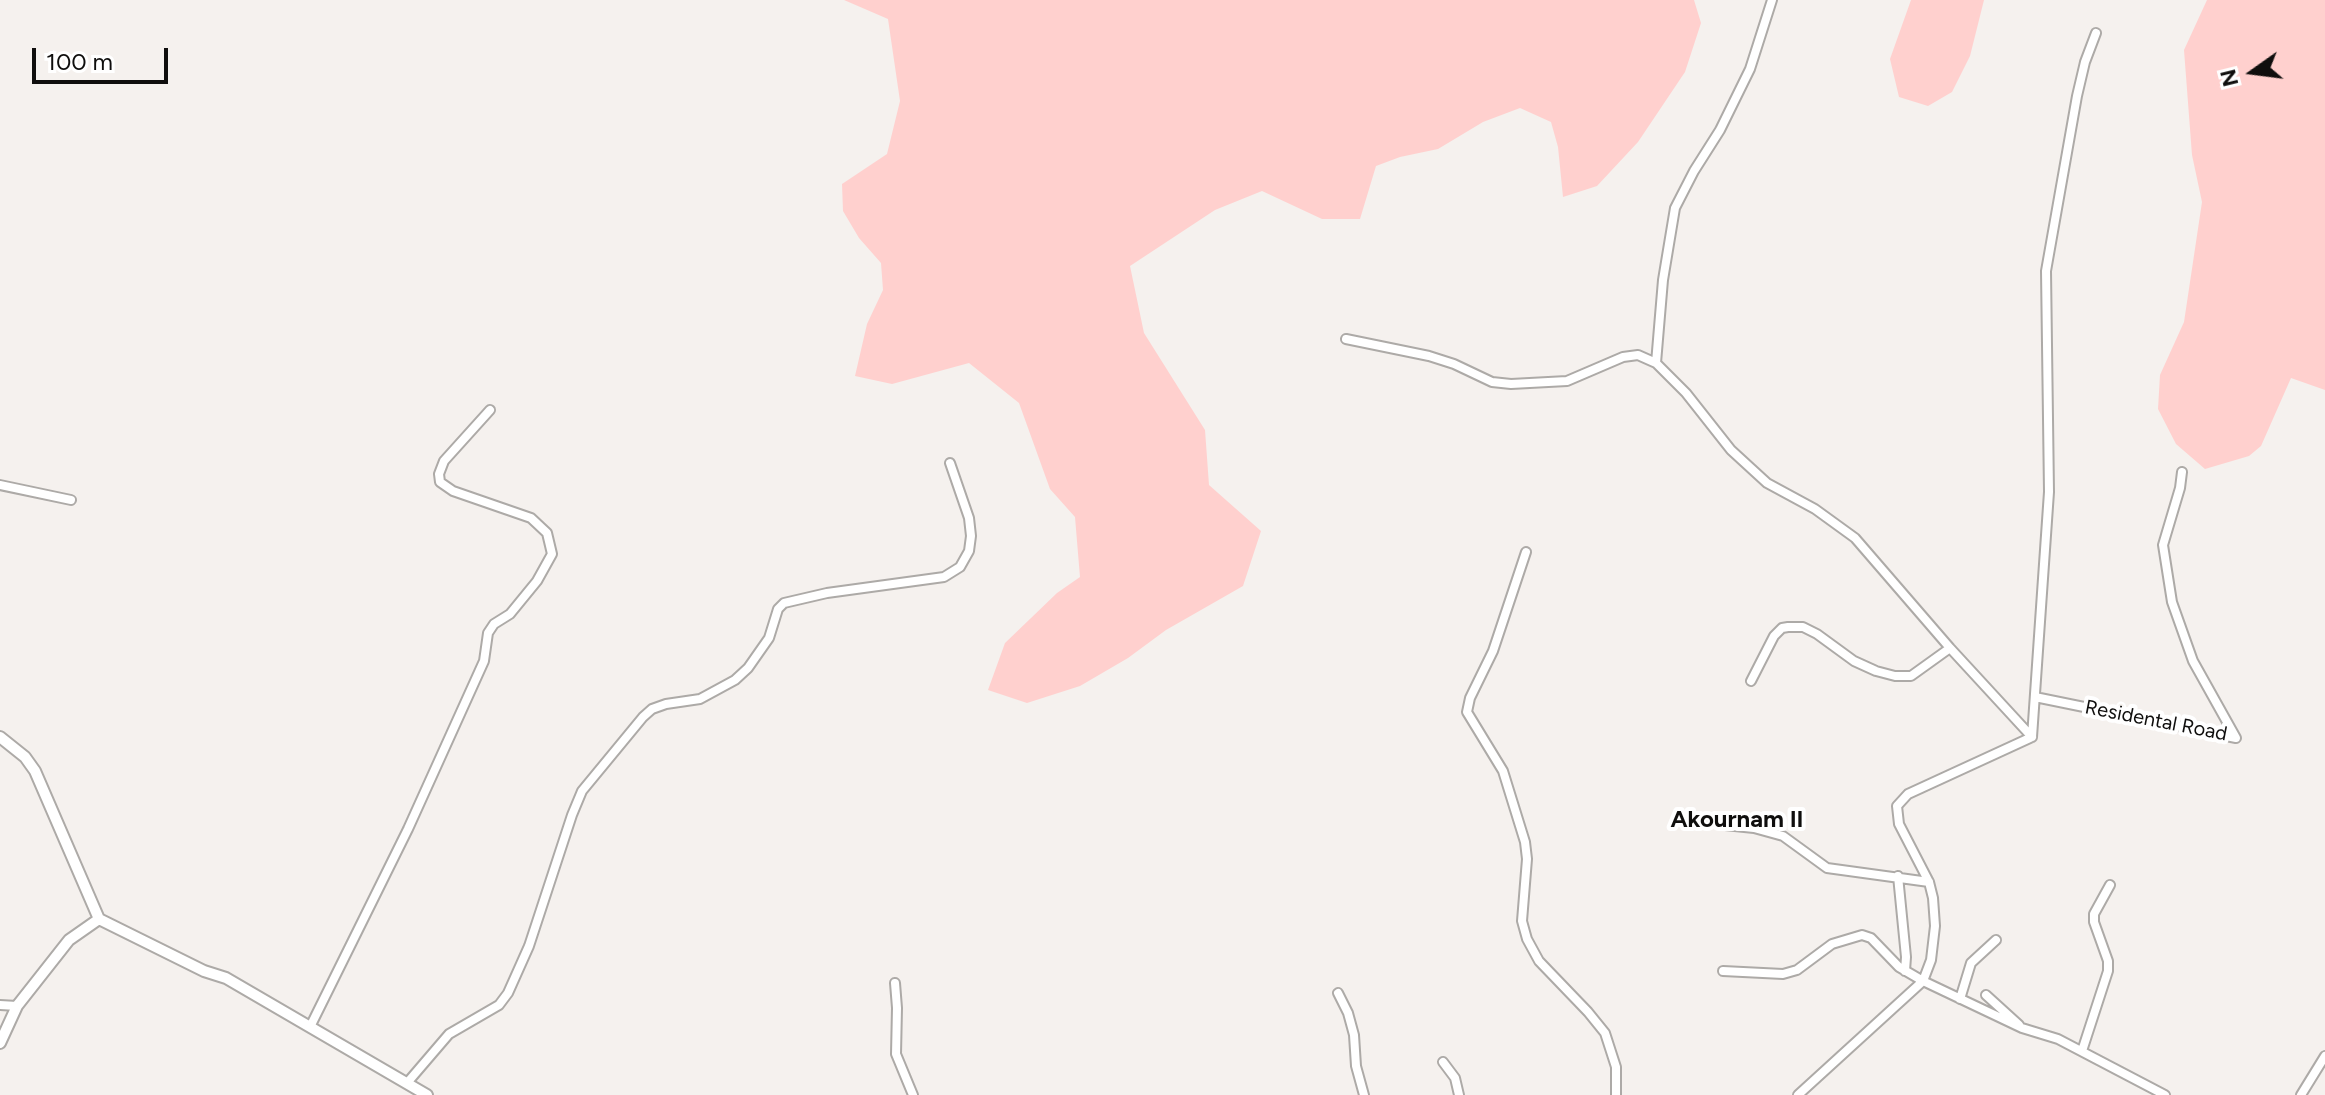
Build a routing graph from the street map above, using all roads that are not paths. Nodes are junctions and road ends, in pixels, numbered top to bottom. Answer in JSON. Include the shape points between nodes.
{"nodes":[{"id":1,"x":1772,"y":0,"type":"edge"},
{"id":2,"x":2096,"y":33,"type":"dead end"},
{"id":3,"x":1346,"y":339,"type":"dead end"},
{"id":4,"x":1656,"y":363,"type":"junction"},
{"id":5,"x":490,"y":410,"type":"dead end"},
{"id":6,"x":950,"y":463,"type":"dead end"},
{"id":7,"x":2182,"y":472,"type":"dead end"},
{"id":8,"x":0,"y":485,"type":"edge"},
{"id":9,"x":71,"y":500,"type":"dead end"},
{"id":10,"x":1526,"y":552,"type":"dead end"},
{"id":11,"x":1950,"y":648,"type":"junction"},
{"id":12,"x":1751,"y":681,"type":"dead end"},
{"id":13,"x":2035,"y":697,"type":"junction"},
{"id":14,"x":0,"y":737,"type":"edge"},
{"id":15,"x":2032,"y":737,"type":"junction"},
{"id":16,"x":1725,"y":825,"type":"dead end"},
{"id":17,"x":1898,"y":876,"type":"junction"},
{"id":18,"x":1929,"y":882,"type":"junction"},
{"id":19,"x":2110,"y":885,"type":"dead end"},
{"id":20,"x":99,"y":919,"type":"junction"},
{"id":21,"x":1996,"y":940,"type":"dead end"},
{"id":22,"x":1723,"y":971,"type":"dead end"},
{"id":23,"x":1905,"y":971,"type":"junction"},
{"id":24,"x":1923,"y":981,"type":"junction"},
{"id":25,"x":895,"y":983,"type":"dead end"},
{"id":26,"x":1338,"y":993,"type":"dead end"},
{"id":27,"x":1986,"y":995,"type":"dead end"},
{"id":28,"x":1960,"y":999,"type":"junction"},
{"id":29,"x":0,"y":1005,"type":"edge"},
{"id":30,"x":17,"y":1006,"type":"junction"},
{"id":31,"x":311,"y":1025,"type":"junction"},
{"id":32,"x":2022,"y":1028,"type":"junction"},
{"id":33,"x":0,"y":1043,"type":"edge"},
{"id":34,"x":2082,"y":1051,"type":"junction"},
{"id":35,"x":2325,"y":1056,"type":"edge"},
{"id":36,"x":1443,"y":1062,"type":"dead end"},
{"id":37,"x":2319,"y":1065,"type":"junction"},
{"id":38,"x":2325,"y":1074,"type":"edge"},
{"id":39,"x":407,"y":1083,"type":"junction"},
{"id":40,"x":427,"y":1095,"type":"edge"},
{"id":41,"x":913,"y":1095,"type":"edge"},
{"id":42,"x":1364,"y":1095,"type":"edge"},
{"id":43,"x":1459,"y":1095,"type":"edge"},
{"id":44,"x":1616,"y":1095,"type":"edge"},
{"id":45,"x":1798,"y":1095,"type":"edge"},
{"id":46,"x":2165,"y":1095,"type":"edge"},
{"id":47,"x":2301,"y":1095,"type":"edge"}],
"edges":[{"from":1,"to":4,"type":"street","via":[[1750,69],[1675,208]]},
{"from":2,"to":13,"type":"street","via":[[2077,96],[2046,271],[2049,492]]},
{"from":3,"to":4,"type":"street","via":[[1429,356],[1474,376],[1511,384],[1567,381],[1623,357],[1638,355]]},
{"from":4,"to":11,"type":"street","via":[[1731,450],[1767,483],[1855,538]]},
{"from":5,"to":31,"type":"street","via":[[444,461],[440,482],[531,518],[547,533],[552,554],[537,581],[488,633],[484,661]]},
{"from":6,"to":39,"type":"street","via":[[971,536],[960,567],[944,577],[784,603],[769,638],[735,680],[700,699],[666,704],[643,717],[582,791],[508,993],[499,1005],[449,1034]]},
{"from":7,"to":13,"type":"street","name":"Residental Road","via":[[2163,545],[2172,602],[2193,661],[2236,738]]},
{"from":8,"to":9,"type":"street"},
{"from":10,"to":44,"type":"street","via":[[1467,712],[1503,771],[1525,842],[1522,921],[1527,939],[1539,961],[1605,1033],[1616,1067]]},
{"from":11,"to":12,"type":"street","via":[[1911,676],[1895,676],[1854,661],[1803,627],[1788,627],[1774,636]]},
{"from":11,"to":15,"type":"street"},
{"from":13,"to":15,"type":"street"},
{"from":14,"to":20,"type":"street","via":[[35,771]]},
{"from":15,"to":18,"type":"street","via":[[1908,794],[1897,806],[1899,824]]},
{"from":16,"to":17,"type":"street","via":[[1783,836],[1827,868]]},
{"from":17,"to":18,"type":"street"},
{"from":17,"to":23,"type":"street"},
{"from":18,"to":24,"type":"street","via":[[1935,926]]},
{"from":19,"to":34,"type":"street","via":[[2094,914],[2108,971]]},
{"from":20,"to":30,"type":"street","via":[[69,940]]},
{"from":20,"to":31,"type":"street","via":[[226,978]]},
{"from":21,"to":28,"type":"street","via":[[1971,963]]},
{"from":22,"to":23,"type":"street","via":[[1783,974],[1832,944],[1862,935]]},
{"from":23,"to":24,"type":"street"},
{"from":24,"to":28,"type":"street"},
{"from":24,"to":45,"type":"street"},
{"from":25,"to":41,"type":"street","via":[[896,1054]]},
{"from":26,"to":42,"type":"street","via":[[1354,1035]]},
{"from":27,"to":32,"type":"street"},
{"from":28,"to":32,"type":"street"},
{"from":29,"to":30,"type":"street"},
{"from":30,"to":33,"type":"street"},
{"from":31,"to":39,"type":"street"},
{"from":32,"to":34,"type":"street"},
{"from":34,"to":46,"type":"street"},
{"from":35,"to":37,"type":"street"},
{"from":36,"to":43,"type":"street"},
{"from":37,"to":38,"type":"street"},
{"from":37,"to":47,"type":"street"},
{"from":39,"to":40,"type":"street"}]}
